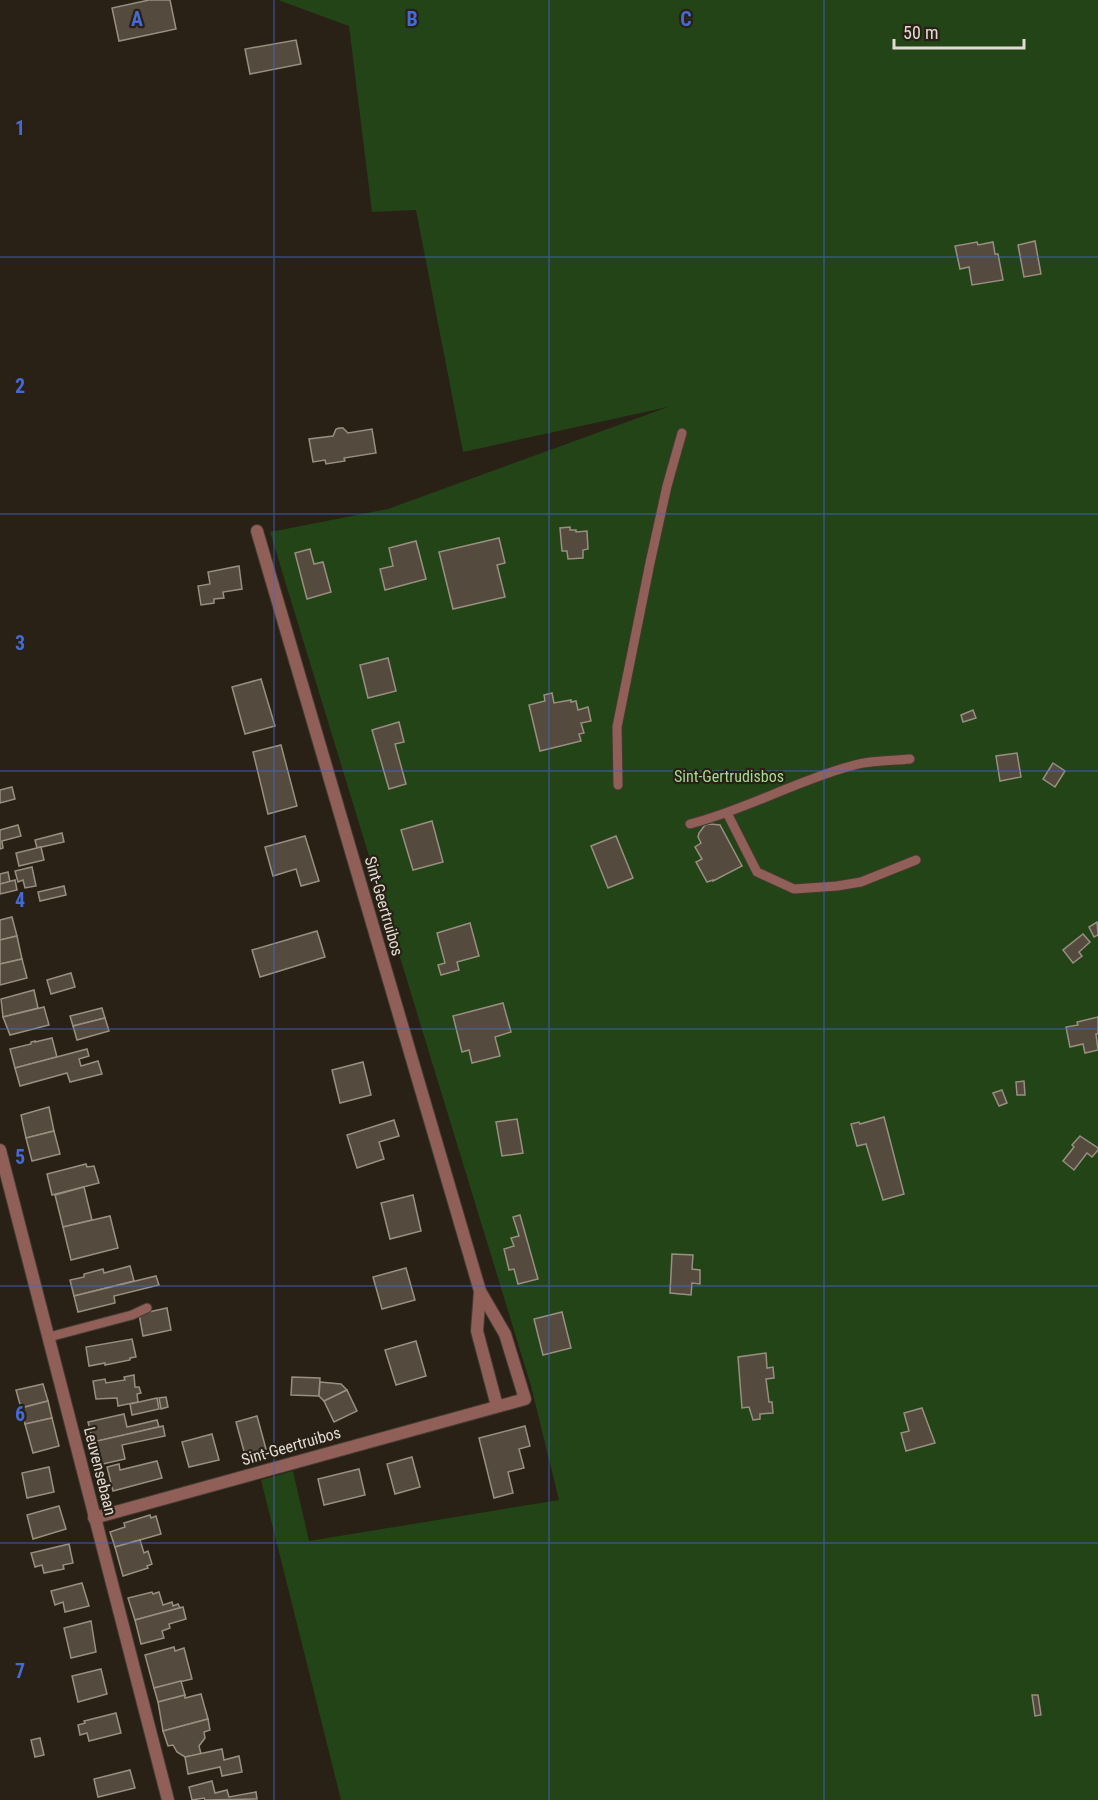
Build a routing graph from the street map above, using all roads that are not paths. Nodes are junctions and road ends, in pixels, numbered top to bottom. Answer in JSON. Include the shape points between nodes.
{"nodes":[{"id":1,"x":682,"y":433,"type":"dead end"},
{"id":2,"x":257,"y":531,"type":"dead end"},
{"id":3,"x":910,"y":759,"type":"dead end"},
{"id":4,"x":618,"y":785,"type":"dead end"},
{"id":5,"x":727,"y":813,"type":"junction"},
{"id":6,"x":690,"y":824,"type":"dead end"},
{"id":7,"x":916,"y":860,"type":"dead end"},
{"id":8,"x":0,"y":1150,"type":"edge"},
{"id":9,"x":480,"y":1291,"type":"junction"},
{"id":10,"x":147,"y":1308,"type":"dead end"},
{"id":11,"x":49,"y":1336,"type":"junction"},
{"id":12,"x":497,"y":1406,"type":"junction"},
{"id":13,"x":94,"y":1518,"type":"junction"},
{"id":14,"x":168,"y":1800,"type":"edge"}],
"edges":[{"from":1,"to":4,"type":"lane","via":[[652,552],[616,727]]},
{"from":2,"to":9,"type":"street","name":"Sint-Geertruibos"},
{"from":3,"to":5,"type":"lane","via":[[853,765]]},
{"from":5,"to":6,"type":"lane"},
{"from":5,"to":7,"type":"lane","via":[[757,872],[794,889],[861,882]]},
{"from":8,"to":11,"type":"street","name":"Leuvensebaan"},
{"from":9,"to":12,"type":"street","name":"Sint-Geertruibos","via":[[477,1331]]},
{"from":9,"to":12,"type":"street","name":"Sint-Geertruibos","via":[[505,1334],[525,1399]]},
{"from":10,"to":11,"type":"lane"},
{"from":11,"to":13,"type":"street","name":"Leuvensebaan"},
{"from":12,"to":13,"type":"street","name":"Sint-Geertruibos"},
{"from":13,"to":14,"type":"street","name":"Leuvensebaan"}]}
